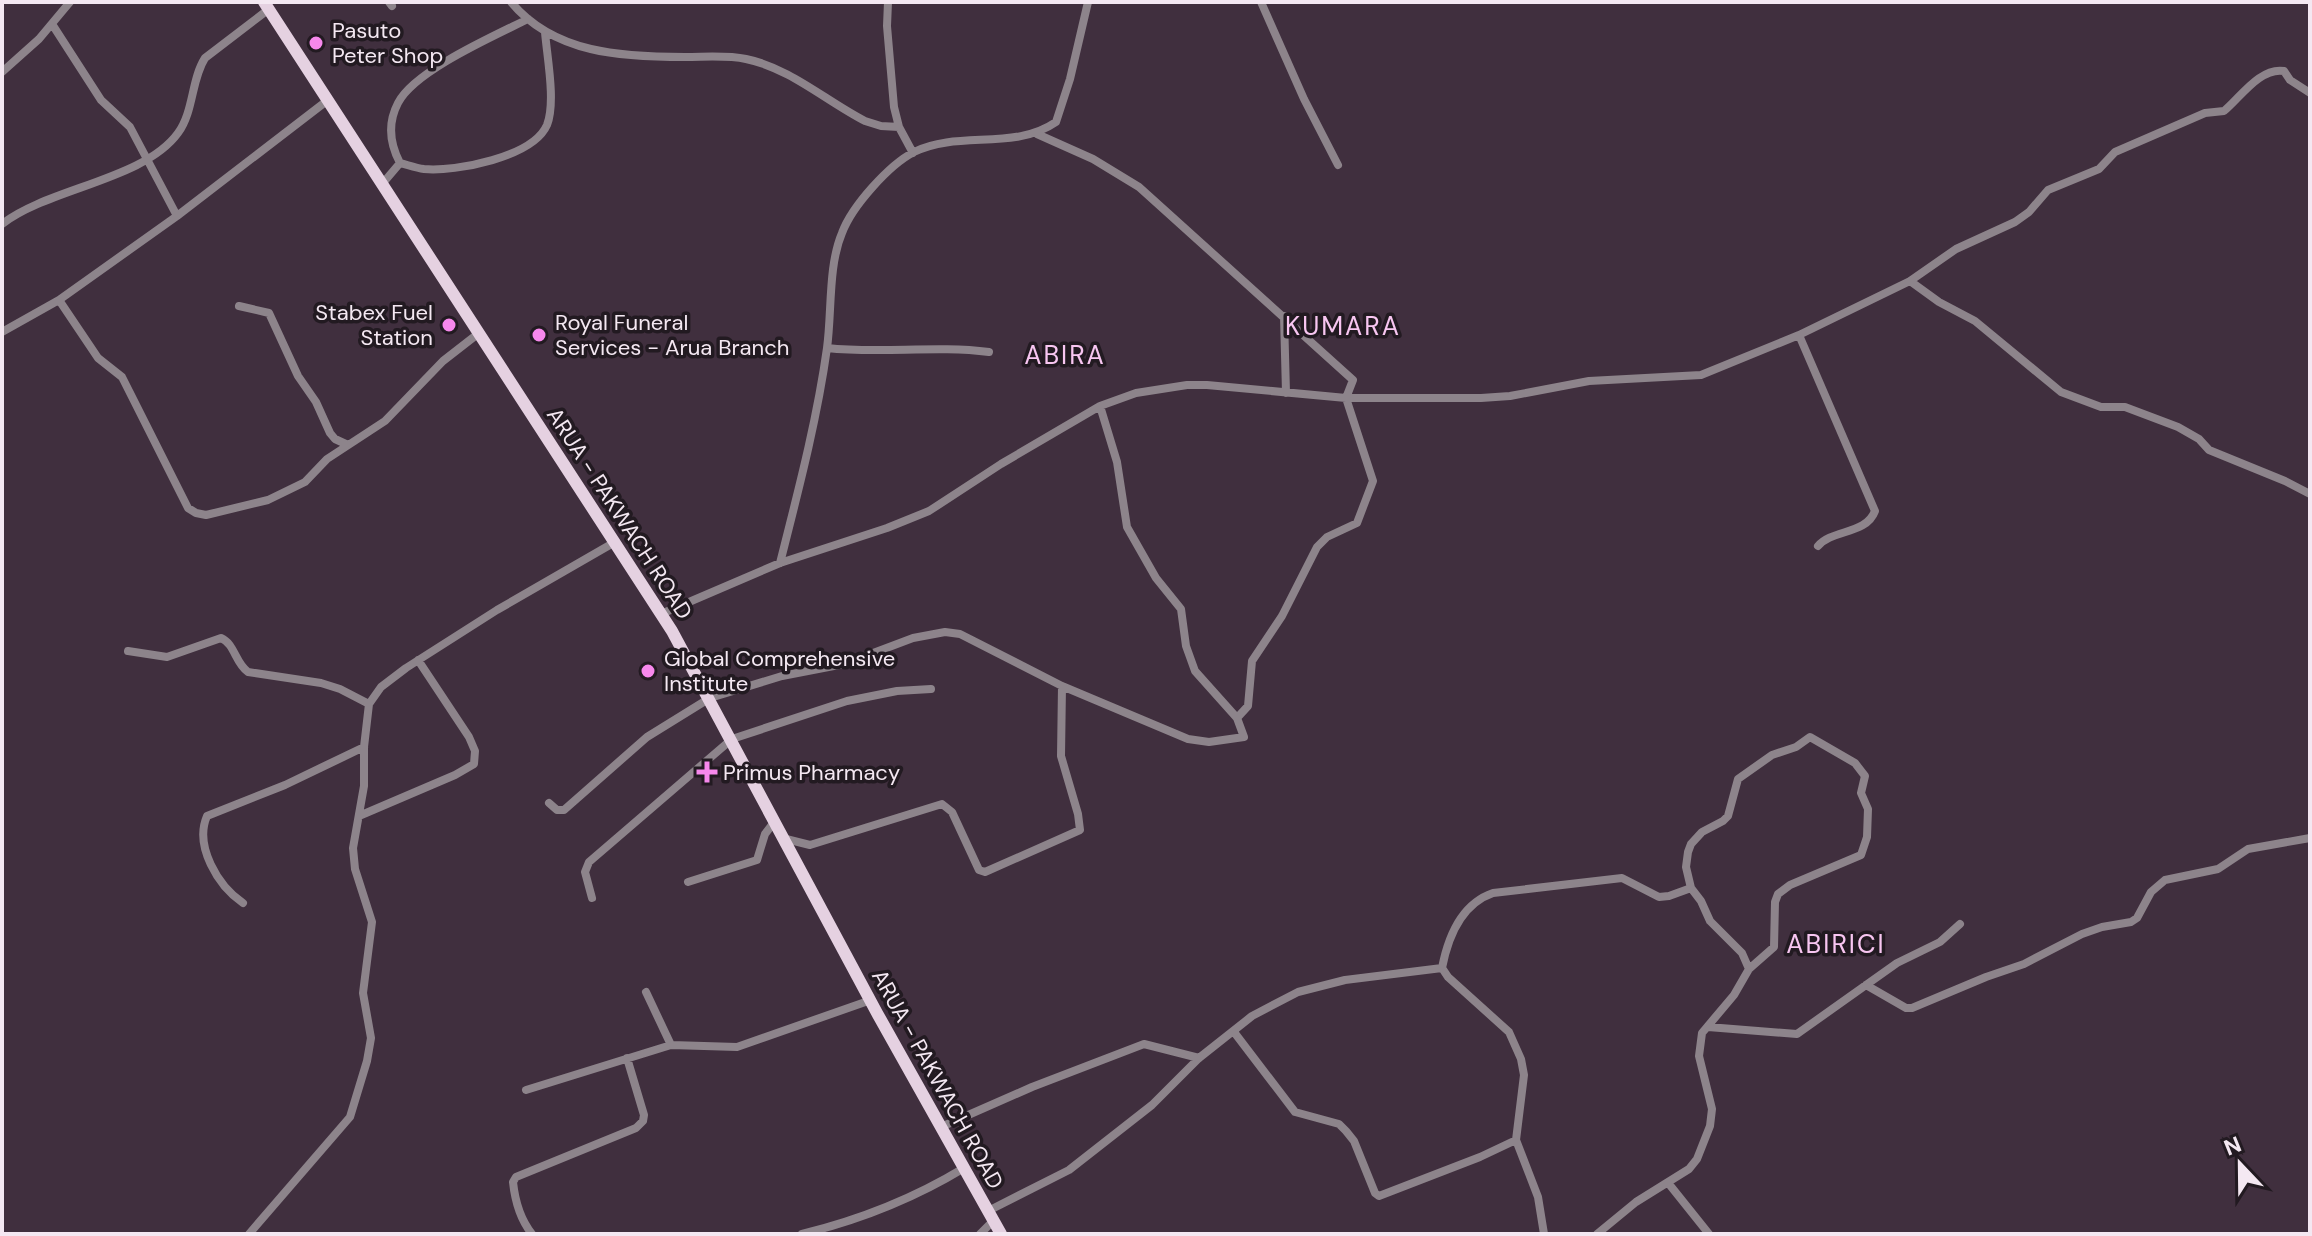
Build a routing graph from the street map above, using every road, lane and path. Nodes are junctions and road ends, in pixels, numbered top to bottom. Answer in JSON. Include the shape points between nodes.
{"nodes":[{"id":1,"x":70,"y":2,"type":"edge"},
{"id":2,"x":511,"y":2,"type":"edge"},
{"id":3,"x":1088,"y":2,"type":"edge"},
{"id":4,"x":1261,"y":2,"type":"edge"},
{"id":5,"x":890,"y":3,"type":"edge"},
{"id":6,"x":266,"y":6,"type":"edge"},
{"id":7,"x":528,"y":19,"type":"junction"},
{"id":8,"x":52,"y":24,"type":"junction"},
{"id":9,"x":545,"y":32,"type":"junction"},
{"id":10,"x":2,"y":72,"type":"edge"},
{"id":11,"x":2310,"y":93,"type":"edge"},
{"id":12,"x":328,"y":100,"type":"junction"},
{"id":13,"x":899,"y":127,"type":"junction"},
{"id":14,"x":1037,"y":134,"type":"junction"},
{"id":15,"x":913,"y":153,"type":"junction"},
{"id":16,"x":146,"y":158,"type":"junction"},
{"id":17,"x":400,"y":163,"type":"junction"},
{"id":18,"x":1338,"y":165,"type":"dead end"},
{"id":19,"x":383,"y":183,"type":"junction"},
{"id":20,"x":177,"y":216,"type":"junction"},
{"id":21,"x":2,"y":224,"type":"edge"},
{"id":22,"x":1910,"y":281,"type":"junction"},
{"id":23,"x":59,"y":300,"type":"junction"},
{"id":24,"x":239,"y":306,"type":"dead end"},
{"id":25,"x":1284,"y":316,"type":"junction"},
{"id":26,"x":2,"y":332,"type":"edge"},
{"id":27,"x":479,"y":333,"type":"junction"},
{"id":28,"x":1799,"y":335,"type":"junction"},
{"id":29,"x":827,"y":348,"type":"junction"},
{"id":30,"x":989,"y":352,"type":"dead end"},
{"id":31,"x":1286,"y":393,"type":"junction"},
{"id":32,"x":1346,"y":398,"type":"junction"},
{"id":33,"x":1100,"y":406,"type":"junction"},
{"id":34,"x":348,"y":445,"type":"junction"},
{"id":35,"x":2310,"y":494,"type":"edge"},
{"id":36,"x":615,"y":542,"type":"junction"},
{"id":37,"x":1818,"y":546,"type":"dead end"},
{"id":38,"x":780,"y":563,"type":"junction"},
{"id":39,"x":661,"y":614,"type":"junction"},
{"id":40,"x":128,"y":651,"type":"dead end"},
{"id":41,"x":418,"y":660,"type":"junction"},
{"id":42,"x":1062,"y":686,"type":"junction"},
{"id":43,"x":931,"y":689,"type":"dead end"},
{"id":44,"x":710,"y":698,"type":"junction"},
{"id":45,"x":369,"y":704,"type":"junction"},
{"id":46,"x":1237,"y":718,"type":"junction"},
{"id":47,"x":732,"y":739,"type":"junction"},
{"id":48,"x":364,"y":747,"type":"junction"},
{"id":49,"x":549,"y":803,"type":"dead end"},
{"id":50,"x":359,"y":816,"type":"junction"},
{"id":51,"x":775,"y":821,"type":"junction"},
{"id":52,"x":2310,"y":838,"type":"edge"},
{"id":53,"x":786,"y":839,"type":"junction"},
{"id":54,"x":688,"y":882,"type":"dead end"},
{"id":55,"x":1691,"y":888,"type":"junction"},
{"id":56,"x":592,"y":898,"type":"dead end"},
{"id":57,"x":243,"y":903,"type":"dead end"},
{"id":58,"x":1960,"y":924,"type":"dead end"},
{"id":59,"x":1442,"y":968,"type":"junction"},
{"id":60,"x":1749,"y":969,"type":"junction"},
{"id":61,"x":1866,"y":985,"type":"junction"},
{"id":62,"x":646,"y":992,"type":"dead end"},
{"id":63,"x":871,"y":1000,"type":"junction"},
{"id":64,"x":1708,"y":1027,"type":"junction"},
{"id":65,"x":1234,"y":1032,"type":"junction"},
{"id":66,"x":671,"y":1045,"type":"junction"},
{"id":67,"x":627,"y":1058,"type":"junction"},
{"id":68,"x":1199,"y":1058,"type":"junction"},
{"id":69,"x":526,"y":1090,"type":"dead end"},
{"id":70,"x":941,"y":1127,"type":"junction"},
{"id":71,"x":1516,"y":1140,"type":"junction"},
{"id":72,"x":964,"y":1168,"type":"junction"},
{"id":73,"x":1669,"y":1184,"type":"junction"},
{"id":74,"x":991,"y":1216,"type":"junction"},
{"id":75,"x":249,"y":1234,"type":"edge"},
{"id":76,"x":532,"y":1234,"type":"edge"},
{"id":77,"x":802,"y":1234,"type":"edge"},
{"id":78,"x":980,"y":1234,"type":"edge"},
{"id":79,"x":1001,"y":1234,"type":"edge"},
{"id":80,"x":1544,"y":1234,"type":"edge"},
{"id":81,"x":1597,"y":1234,"type":"edge"},
{"id":82,"x":1709,"y":1234,"type":"edge"}],
"edges":[{"from":1,"to":8,"type":"street"},
{"from":2,"to":7,"type":"street"},
{"from":3,"to":14,"type":"street","via":[[1060,117]]},
{"from":4,"to":18,"type":"street"},
{"from":5,"to":13,"type":"street","via":[[887,36]]},
{"from":6,"to":12,"type":"main road","name":"ARUA - PAKWACH ROAD"},
{"from":6,"to":16,"type":"street","via":[[205,58],[183,126],[170,143]]},
{"from":7,"to":9,"type":"street"},
{"from":7,"to":17,"type":"street","via":[[454,58],[405,93],[391,130]]},
{"from":8,"to":10,"type":"street"},
{"from":8,"to":16,"type":"street","via":[[101,100],[127,123]]},
{"from":9,"to":13,"type":"street","via":[[579,46],[639,57],[725,56],[768,64],[865,121]]},
{"from":9,"to":17,"type":"street","via":[[550,106],[547,125],[537,137],[512,154],[463,166],[423,169]]},
{"from":11,"to":22,"type":"street","via":[[2276,70],[2240,93],[2224,111],[2205,113],[2115,152],[2099,169],[2048,190],[2015,222],[1956,249]]},
{"from":12,"to":19,"type":"main road","name":"ARUA - PAKWACH ROAD"},
{"from":12,"to":20,"type":"street"},
{"from":13,"to":15,"type":"street"},
{"from":14,"to":15,"type":"street","via":[[941,144]]},
{"from":14,"to":25,"type":"street","via":[[1139,187]]},
{"from":15,"to":29,"type":"street","via":[[867,194],[842,232]]},
{"from":16,"to":20,"type":"street"},
{"from":16,"to":21,"type":"street"},
{"from":17,"to":19,"type":"street"},
{"from":19,"to":27,"type":"main road","name":"ARUA - PAKWACH ROAD"},
{"from":20,"to":23,"type":"street"},
{"from":22,"to":28,"type":"street"},
{"from":22,"to":35,"type":"street","via":[[1975,321],[2061,392],[2178,427],[2209,450]]},
{"from":23,"to":26,"type":"street"},
{"from":23,"to":34,"type":"street","via":[[98,358],[122,377],[194,513],[206,515],[268,500],[305,482]]},
{"from":24,"to":34,"type":"street","via":[[269,313],[330,433]]},
{"from":25,"to":31,"type":"street"},
{"from":25,"to":32,"type":"street","via":[[1351,377]]},
{"from":27,"to":34,"type":"street","via":[[443,361],[385,421]]},
{"from":27,"to":36,"type":"main road","name":"ARUA - PAKWACH ROAD"},
{"from":28,"to":32,"type":"street","via":[[1698,376],[1589,381],[1496,398]]},
{"from":28,"to":37,"type":"street","via":[[1875,511],[1863,525]]},
{"from":29,"to":30,"type":"street"},
{"from":29,"to":38,"type":"street"},
{"from":31,"to":32,"type":"street"},
{"from":31,"to":33,"type":"street","via":[[1187,385],[1136,393]]},
{"from":32,"to":46,"type":"street","via":[[1373,481],[1371,491],[1357,523],[1317,547],[1252,661],[1248,706]]},
{"from":33,"to":38,"type":"street","via":[[929,511]]},
{"from":33,"to":46,"type":"street","via":[[1117,462],[1127,527],[1181,609],[1195,671]]},
{"from":36,"to":39,"type":"main road","name":"ARUA - PAKWACH ROAD"},
{"from":36,"to":41,"type":"street"},
{"from":38,"to":39,"type":"street"},
{"from":39,"to":44,"type":"main road","name":"ARUA - PAKWACH ROAD"},
{"from":40,"to":45,"type":"street","via":[[167,657],[221,638],[248,672],[321,683]]},
{"from":41,"to":45,"type":"street","via":[[381,687]]},
{"from":41,"to":50,"type":"street","via":[[469,737],[474,764]]},
{"from":42,"to":44,"type":"street","via":[[960,634],[945,632]]},
{"from":42,"to":46,"type":"street","via":[[1198,741],[1244,737]]},
{"from":42,"to":53,"type":"street","via":[[1061,756],[1080,830],[985,872],[978,868],[952,812],[942,804],[810,845]]},
{"from":43,"to":47,"type":"street","via":[[847,701]]},
{"from":44,"to":47,"type":"main road","name":"ARUA - PAKWACH ROAD"},
{"from":44,"to":49,"type":"street","via":[[647,737],[566,809]]},
{"from":45,"to":48,"type":"street"},
{"from":47,"to":51,"type":"main road","name":"ARUA - PAKWACH ROAD"},
{"from":47,"to":56,"type":"street","via":[[589,862],[585,872]]},
{"from":48,"to":50,"type":"street","via":[[366,775]]},
{"from":48,"to":57,"type":"street","via":[[207,816],[206,850],[223,883]]},
{"from":50,"to":75,"type":"street","via":[[354,863],[372,922],[363,993],[367,1061],[352,1114]]},
{"from":51,"to":53,"type":"main road","name":"ARUA - PAKWACH ROAD"},
{"from":51,"to":54,"type":"street","via":[[757,860]]},
{"from":52,"to":61,"type":"street","via":[[2248,849],[2218,869],[2165,880],[2131,922],[2082,934],[2024,964],[1912,1008]]},
{"from":53,"to":63,"type":"main road","name":"ARUA - PAKWACH ROAD"},
{"from":55,"to":59,"type":"street","via":[[1659,897],[1622,878],[1493,893],[1461,914]]},
{"from":55,"to":60,"type":"street"},
{"from":55,"to":60,"type":"street","via":[[1686,867],[1691,844],[1728,816],[1738,779],[1772,755],[1810,737],[1862,771],[1866,779],[1861,793],[1868,809],[1861,855],[1778,894],[1774,947]]},
{"from":58,"to":61,"type":"street","via":[[1940,942]]},
{"from":59,"to":65,"type":"street","via":[[1345,980],[1298,992],[1252,1016]]},
{"from":59,"to":71,"type":"street","via":[[1516,1044],[1524,1075]]},
{"from":60,"to":64,"type":"street"},
{"from":61,"to":64,"type":"street","via":[[1797,1034]]},
{"from":62,"to":66,"type":"street"},
{"from":63,"to":66,"type":"street","via":[[737,1047]]},
{"from":63,"to":70,"type":"main road","name":"ARUA - PAKWACH ROAD"},
{"from":64,"to":73,"type":"street","via":[[1699,1042],[1699,1056],[1710,1096],[1710,1126],[1697,1159]]},
{"from":65,"to":68,"type":"street"},
{"from":65,"to":71,"type":"street","via":[[1295,1112],[1339,1124],[1346,1131],[1379,1196]]},
{"from":66,"to":67,"type":"street"},
{"from":67,"to":69,"type":"street"},
{"from":67,"to":76,"type":"street","via":[[643,1121],[516,1177],[517,1205]]},
{"from":68,"to":70,"type":"street","via":[[1144,1044]]},
{"from":68,"to":74,"type":"street","via":[[1152,1105],[1069,1170]]},
{"from":70,"to":72,"type":"main road","name":"ARUA - PAKWACH ROAD"},
{"from":71,"to":80,"type":"street","via":[[1538,1197]]},
{"from":72,"to":74,"type":"main road","name":"ARUA - PAKWACH ROAD"},
{"from":72,"to":77,"type":"street","via":[[890,1206]]},
{"from":73,"to":81,"type":"street","via":[[1636,1202]]},
{"from":73,"to":82,"type":"street"},
{"from":74,"to":78,"type":"street"},
{"from":74,"to":79,"type":"main road","name":"ARUA - PAKWACH ROAD"}]}
